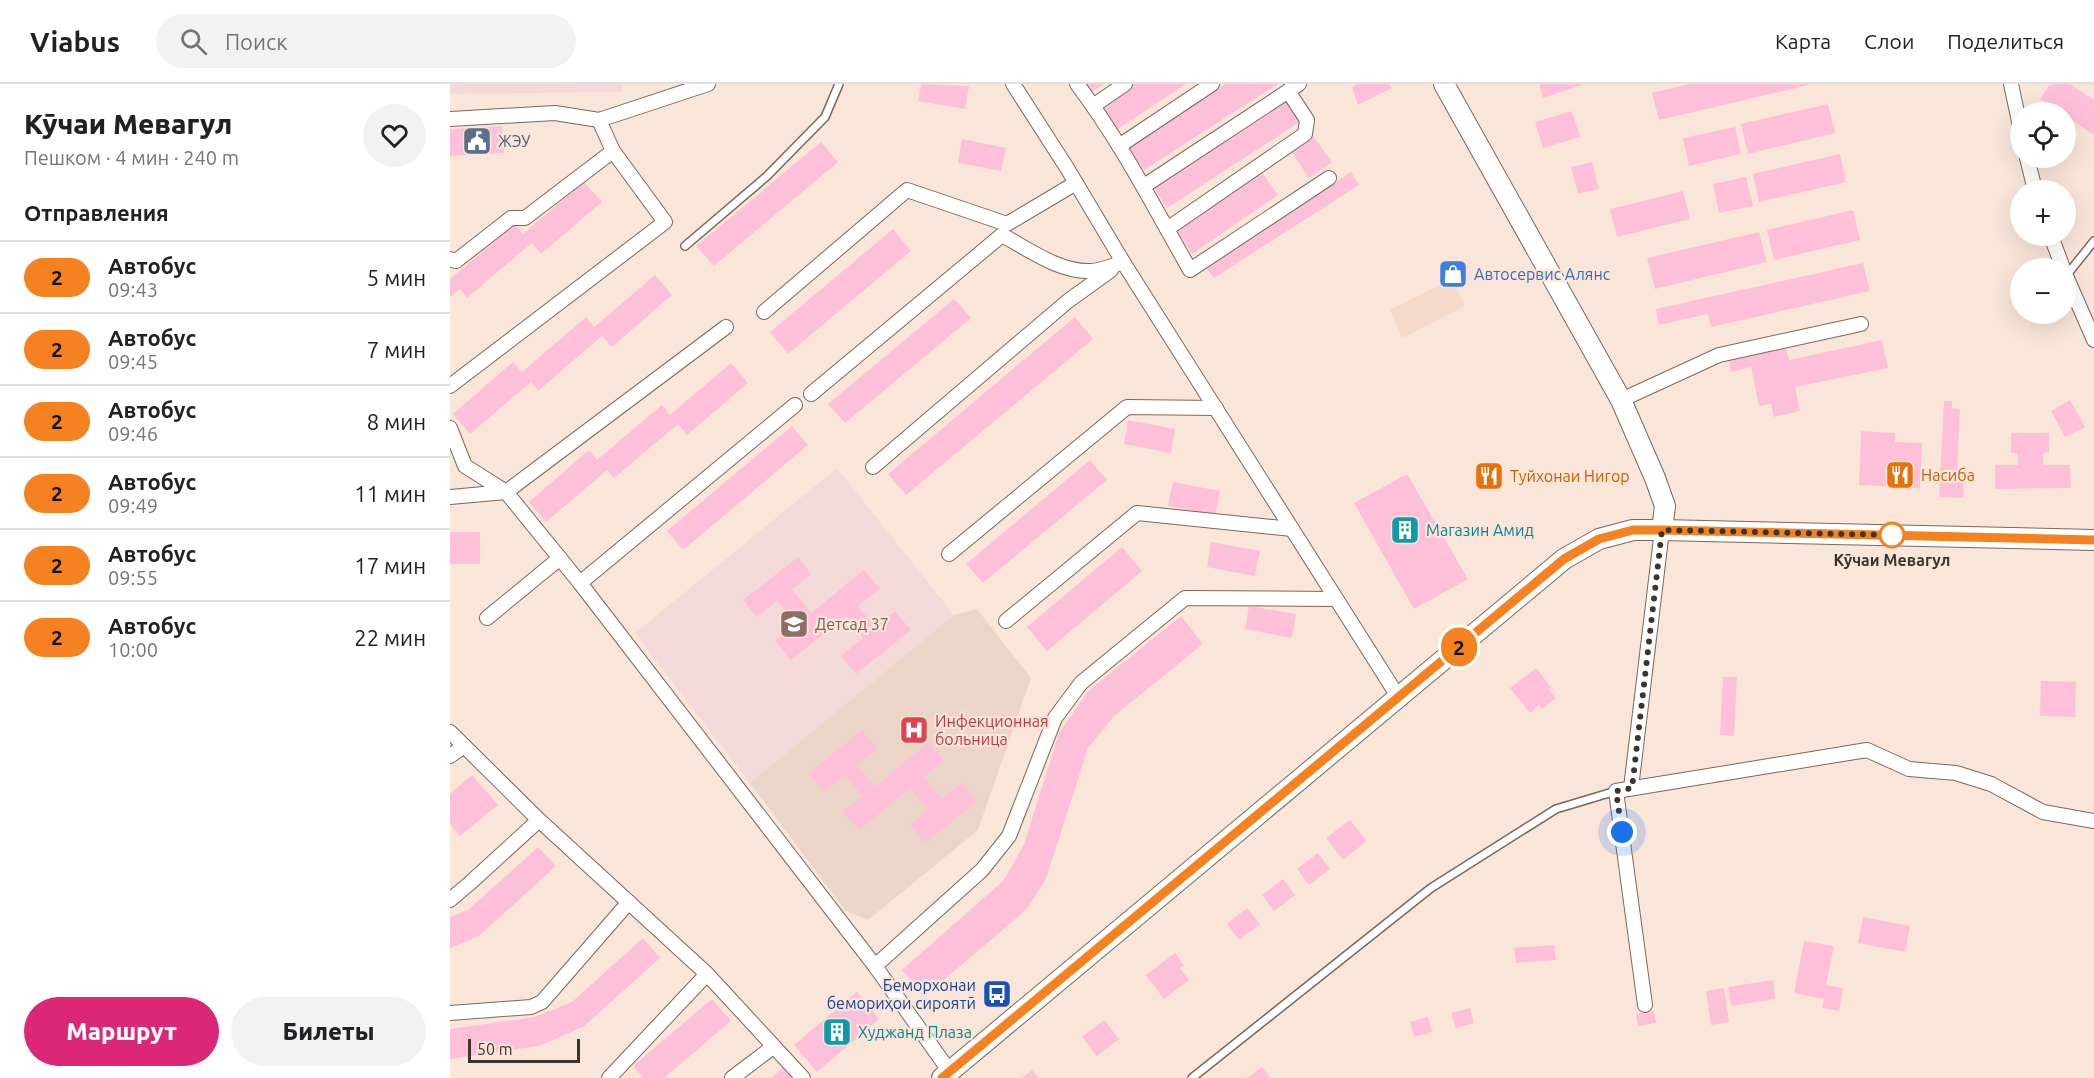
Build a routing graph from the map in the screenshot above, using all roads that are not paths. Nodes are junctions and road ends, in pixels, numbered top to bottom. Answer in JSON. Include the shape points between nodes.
{"nodes":[{"id":1,"x":839,"y":84,"type":"edge"},
{"id":2,"x":1013,"y":84,"type":"edge"},
{"id":3,"x":1077,"y":84,"type":"edge"},
{"id":4,"x":1125,"y":84,"type":"edge"},
{"id":5,"x":1212,"y":84,"type":"edge"},
{"id":6,"x":1444,"y":84,"type":"edge"},
{"id":7,"x":2011,"y":84,"type":"edge"},
{"id":8,"x":702,"y":86,"type":"edge"},
{"id":9,"x":1293,"y":88,"type":"edge"},
{"id":10,"x":2015,"y":102,"type":"edge"},
{"id":11,"x":1093,"y":106,"type":"junction"},
{"id":12,"x":450,"y":119,"type":"edge"},
{"id":13,"x":599,"y":120,"type":"junction"},
{"id":14,"x":1119,"y":146,"type":"junction"},
{"id":15,"x":613,"y":151,"type":"junction"},
{"id":16,"x":1329,"y":178,"type":"dead end"},
{"id":17,"x":1076,"y":183,"type":"junction"},
{"id":18,"x":1144,"y":186,"type":"junction"},
{"id":19,"x":1167,"y":229,"type":"junction"},
{"id":20,"x":2094,"y":241,"type":"edge"},
{"id":21,"x":685,"y":246,"type":"dead end"},
{"id":22,"x":450,"y":259,"type":"edge"},
{"id":23,"x":1123,"y":262,"type":"junction"},
{"id":24,"x":2076,"y":264,"type":"edge"},
{"id":25,"x":2076,"y":297,"type":"edge"},
{"id":26,"x":764,"y":312,"type":"dead end"},
{"id":27,"x":1861,"y":324,"type":"dead end"},
{"id":28,"x":726,"y":327,"type":"dead end"},
{"id":29,"x":2093,"y":334,"type":"edge"},
{"id":30,"x":450,"y":386,"type":"edge"},
{"id":31,"x":811,"y":394,"type":"dead end"},
{"id":32,"x":1621,"y":400,"type":"junction"},
{"id":33,"x":795,"y":405,"type":"dead end"},
{"id":34,"x":1216,"y":408,"type":"junction"},
{"id":35,"x":450,"y":428,"type":"edge"},
{"id":36,"x":873,"y":466,"type":"dead end"},
{"id":37,"x":506,"y":492,"type":"junction"},
{"id":38,"x":450,"y":497,"type":"edge"},
{"id":39,"x":1293,"y":529,"type":"junction"},
{"id":40,"x":1662,"y":530,"type":"junction"},
{"id":41,"x":2094,"y":540,"type":"edge"},
{"id":42,"x":949,"y":554,"type":"dead end"},
{"id":43,"x":560,"y":558,"type":"junction"},
{"id":44,"x":580,"y":583,"type":"junction"},
{"id":45,"x":1336,"y":599,"type":"junction"},
{"id":46,"x":487,"y":618,"type":"dead end"},
{"id":47,"x":1006,"y":621,"type":"dead end"},
{"id":48,"x":1398,"y":698,"type":"junction"},
{"id":49,"x":450,"y":732,"type":"edge"},
{"id":50,"x":464,"y":746,"type":"junction"},
{"id":51,"x":450,"y":756,"type":"edge"},
{"id":52,"x":1632,"y":788,"type":"junction"},
{"id":53,"x":1616,"y":791,"type":"junction"},
{"id":54,"x":539,"y":820,"type":"junction"},
{"id":55,"x":2094,"y":821,"type":"edge"},
{"id":56,"x":450,"y":900,"type":"edge"},
{"id":57,"x":629,"y":902,"type":"junction"},
{"id":58,"x":875,"y":966,"type":"junction"},
{"id":59,"x":707,"y":974,"type":"junction"},
{"id":60,"x":1645,"y":1005,"type":"dead end"},
{"id":61,"x":450,"y":1012,"type":"edge"},
{"id":62,"x":773,"y":1047,"type":"junction"},
{"id":63,"x":946,"y":1075,"type":"edge"},
{"id":64,"x":609,"y":1078,"type":"edge"},
{"id":65,"x":732,"y":1078,"type":"edge"},
{"id":66,"x":802,"y":1078,"type":"edge"},
{"id":67,"x":1192,"y":1078,"type":"edge"}],
"edges":[{"from":1,"to":21,"type":"lane","via":[[825,117],[767,176]]},
{"from":2,"to":17,"type":"street"},
{"from":3,"to":11,"type":"street"},
{"from":4,"to":11,"type":"street"},
{"from":5,"to":14,"type":"street"},
{"from":6,"to":32,"type":"main road"},
{"from":7,"to":10,"type":"street"},
{"from":8,"to":13,"type":"street"},
{"from":9,"to":18,"type":"street"},
{"from":9,"to":19,"type":"street","via":[[1307,120],[1305,134]]},
{"from":11,"to":14,"type":"street"},
{"from":12,"to":13,"type":"street","via":[[555,113]]},
{"from":13,"to":15,"type":"street"},
{"from":14,"to":18,"type":"street"},
{"from":15,"to":22,"type":"street","via":[[525,218],[511,218],[456,261]]},
{"from":15,"to":30,"type":"street","via":[[665,222]]},
{"from":16,"to":19,"type":"street","via":[[1190,270]]},
{"from":17,"to":23,"type":"street"},
{"from":17,"to":26,"type":"street","via":[[1007,224],[907,190]]},
{"from":18,"to":19,"type":"street"},
{"from":20,"to":24,"type":"lane"},
{"from":23,"to":31,"type":"street","via":[[1093,271],[1074,270],[1002,235]]},
{"from":23,"to":34,"type":"street"},
{"from":23,"to":36,"type":"street","via":[[1068,301]]},
{"from":25,"to":29,"type":"street"},
{"from":27,"to":32,"type":"street","via":[[1719,355]]},
{"from":28,"to":37,"type":"street"},
{"from":32,"to":40,"type":"main road","via":[[1665,506]]},
{"from":33,"to":44,"type":"street"},
{"from":34,"to":39,"type":"street"},
{"from":34,"to":42,"type":"street","via":[[1127,407]]},
{"from":35,"to":37,"type":"street","via":[[465,466]]},
{"from":37,"to":38,"type":"street"},
{"from":37,"to":43,"type":"street"},
{"from":39,"to":45,"type":"street"},
{"from":39,"to":47,"type":"street","via":[[1137,513]]},
{"from":40,"to":41,"type":"main road"},
{"from":40,"to":48,"type":"main road","via":[[1633,530],[1599,539],[1564,559]]},
{"from":40,"to":52,"type":"street"},
{"from":43,"to":44,"type":"street"},
{"from":43,"to":46,"type":"street"},
{"from":44,"to":58,"type":"street"},
{"from":45,"to":48,"type":"street"},
{"from":45,"to":58,"type":"street","via":[[1185,598],[1081,683],[1054,718],[1009,836],[982,870]]},
{"from":48,"to":63,"type":"main road"},
{"from":49,"to":50,"type":"street"},
{"from":50,"to":51,"type":"street"},
{"from":50,"to":54,"type":"street"},
{"from":52,"to":53,"type":"street"},
{"from":52,"to":55,"type":"street","via":[[1868,750],[1909,769],[1956,773],[1991,784],[2043,812]]},
{"from":53,"to":60,"type":"street"},
{"from":53,"to":67,"type":"lane","via":[[1556,809],[1431,888]]},
{"from":54,"to":56,"type":"street"},
{"from":54,"to":57,"type":"street"},
{"from":57,"to":59,"type":"street"},
{"from":57,"to":61,"type":"street","via":[[542,1002],[525,1008]]},
{"from":58,"to":63,"type":"street"},
{"from":59,"to":62,"type":"street"},
{"from":59,"to":64,"type":"street"},
{"from":62,"to":65,"type":"street"},
{"from":62,"to":66,"type":"street"}]}
